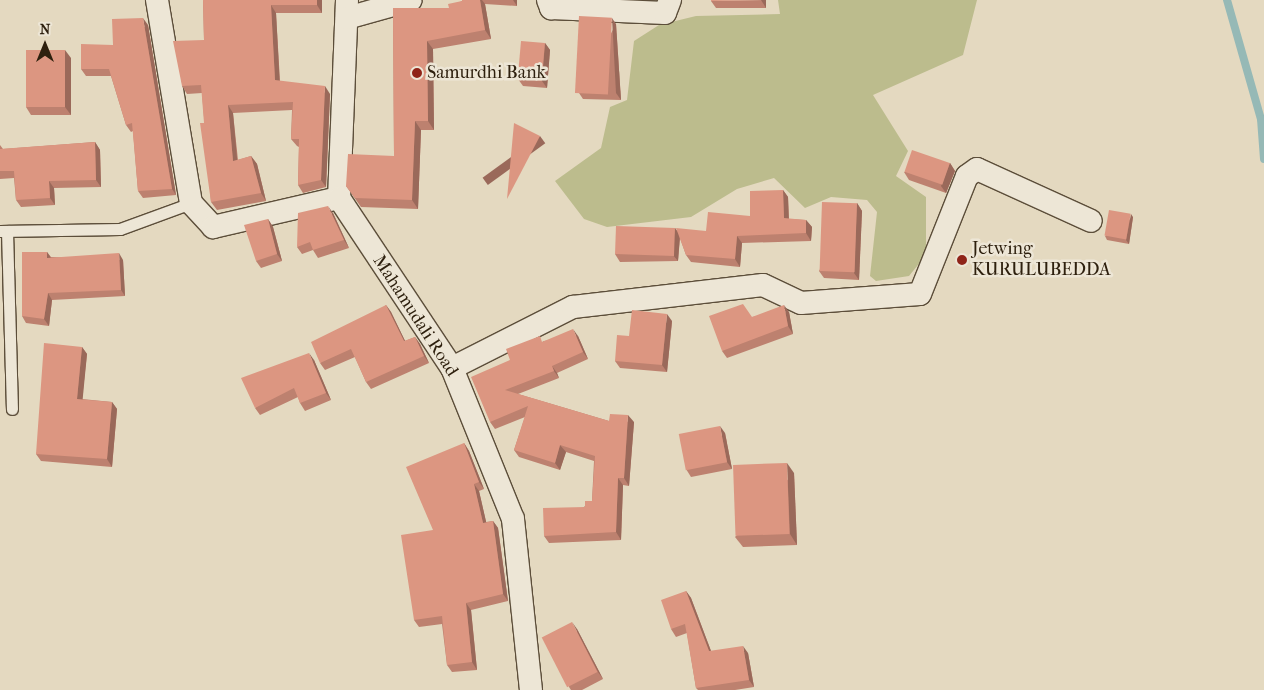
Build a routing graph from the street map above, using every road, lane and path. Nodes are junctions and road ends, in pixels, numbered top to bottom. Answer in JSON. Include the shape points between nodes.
{"nodes":[{"id":1,"x":157,"y":0,"type":"edge"},
{"id":2,"x":411,"y":0,"type":"edge"},
{"id":3,"x":548,"y":0,"type":"edge"},
{"id":4,"x":670,"y":0,"type":"edge"},
{"id":5,"x":347,"y":9,"type":"edge"},
{"id":6,"x":339,"y":198,"type":"junction"},
{"id":7,"x":191,"y":203,"type":"junction"},
{"id":8,"x":1091,"y":221,"type":"dead end"},
{"id":9,"x":4,"y":231,"type":"edge"},
{"id":10,"x":452,"y":368,"type":"junction"},
{"id":11,"x":12,"y":409,"type":"dead end"},
{"id":12,"x":531,"y":690,"type":"edge"}],
"edges":[{"from":1,"to":7,"type":"street"},
{"from":2,"to":5,"type":"street"},
{"from":3,"to":4,"type":"street","via":[[551,8],[665,14]]},
{"from":5,"to":6,"type":"street"},
{"from":6,"to":7,"type":"street","via":[[213,227]]},
{"from":6,"to":10,"type":"street","name":"Mahamudali Road"},
{"from":7,"to":9,"type":"lane","via":[[120,229]]},
{"from":8,"to":10,"type":"street","via":[[977,169],[967,176],[920,294],[801,303],[763,285],[573,307]]},
{"from":9,"to":11,"type":"lane"},
{"from":10,"to":12,"type":"street","name":"Mahamudali Road","via":[[513,519]]}]}
